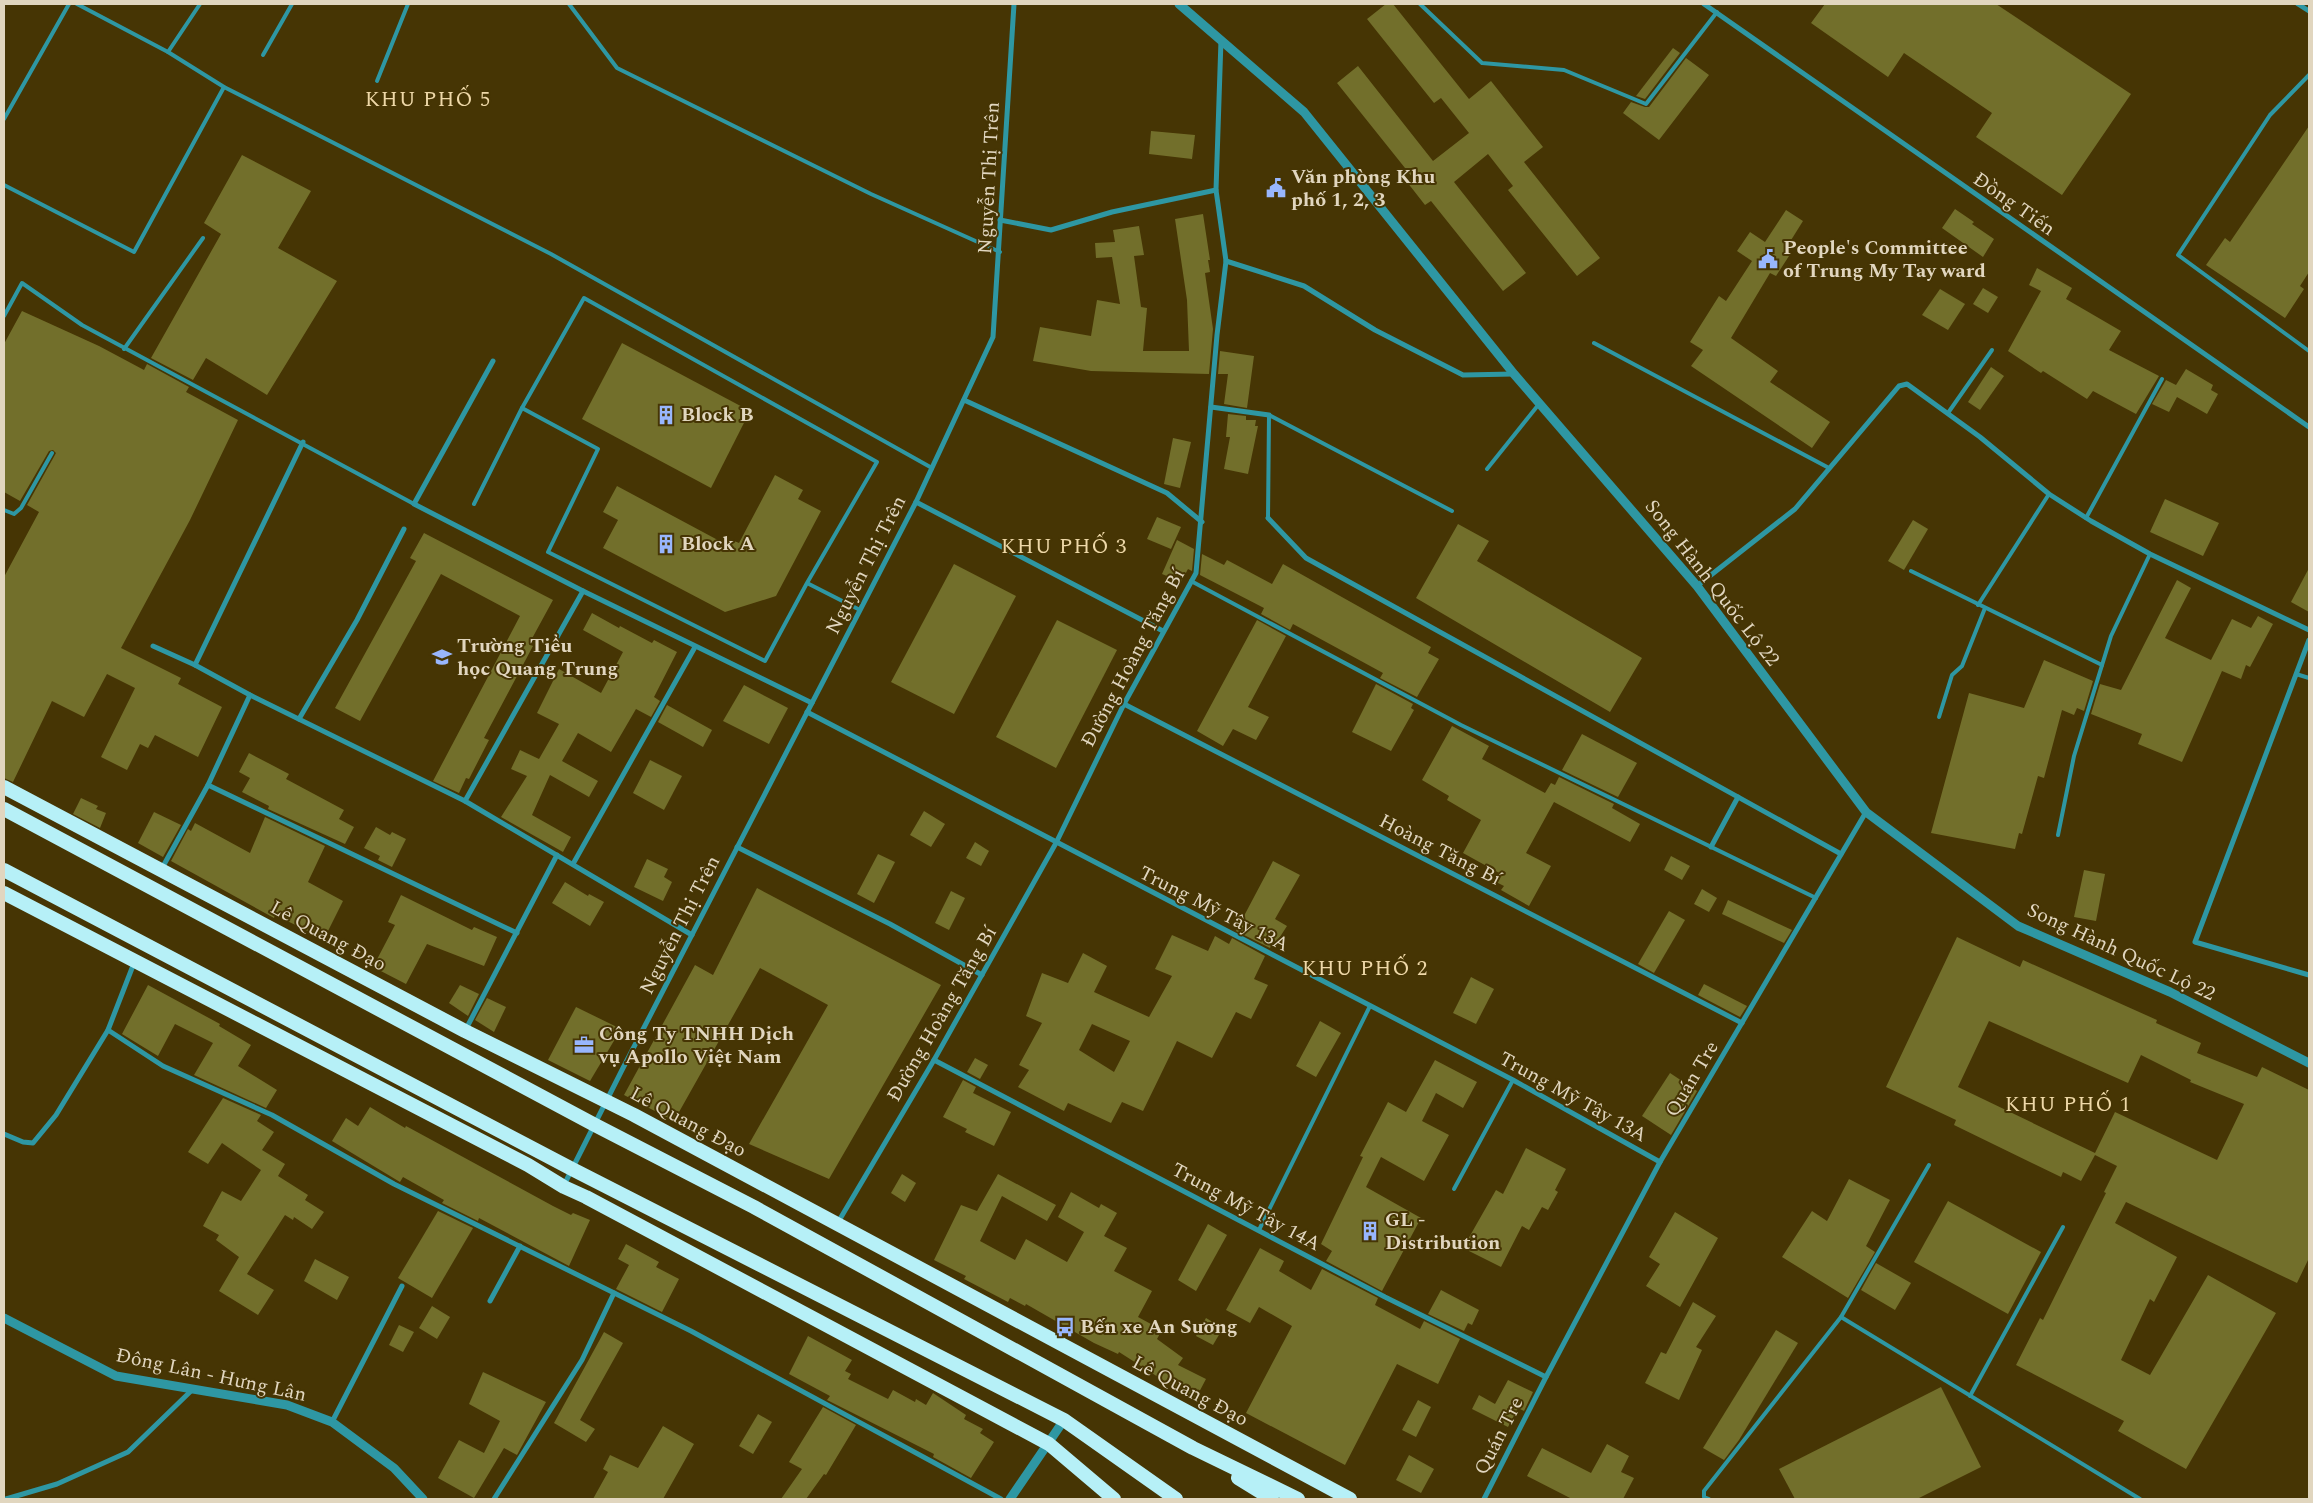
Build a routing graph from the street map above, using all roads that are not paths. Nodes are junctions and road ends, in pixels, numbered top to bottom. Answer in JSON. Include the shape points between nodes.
{"nodes":[{"id":1,"x":69,"y":4,"type":"edge"},
{"id":2,"x":77,"y":4,"type":"edge"},
{"id":3,"x":200,"y":4,"type":"edge"},
{"id":4,"x":292,"y":4,"type":"edge"},
{"id":5,"x":408,"y":4,"type":"edge"},
{"id":6,"x":569,"y":4,"type":"edge"},
{"id":7,"x":1014,"y":4,"type":"edge"},
{"id":8,"x":1179,"y":4,"type":"edge"},
{"id":9,"x":1420,"y":4,"type":"edge"},
{"id":10,"x":1704,"y":4,"type":"edge"},
{"id":11,"x":2298,"y":4,"type":"edge"},
{"id":12,"x":2309,"y":11,"type":"edge"},
{"id":13,"x":1717,"y":12,"type":"junction"},
{"id":14,"x":1221,"y":40,"type":"junction"},
{"id":15,"x":168,"y":52,"type":"junction"},
{"id":16,"x":263,"y":55,"type":"dead end"},
{"id":17,"x":2309,"y":75,"type":"edge"},
{"id":18,"x":377,"y":81,"type":"dead end"},
{"id":19,"x":224,"y":87,"type":"junction"},
{"id":20,"x":4,"y":119,"type":"edge"},
{"id":21,"x":4,"y":185,"type":"edge"},
{"id":22,"x":1216,"y":190,"type":"junction"},
{"id":23,"x":1000,"y":220,"type":"junction"},
{"id":24,"x":203,"y":238,"type":"dead end"},
{"id":25,"x":1000,"y":252,"type":"junction"},
{"id":26,"x":1226,"y":260,"type":"junction"},
{"id":27,"x":4,"y":316,"type":"edge"},
{"id":28,"x":1594,"y":343,"type":"dead end"},
{"id":29,"x":124,"y":348,"type":"junction"},
{"id":30,"x":1992,"y":350,"type":"dead end"},
{"id":31,"x":2309,"y":351,"type":"edge"},
{"id":32,"x":493,"y":361,"type":"dead end"},
{"id":33,"x":1514,"y":374,"type":"junction"},
{"id":34,"x":2162,"y":379,"type":"dead end"},
{"id":35,"x":964,"y":400,"type":"junction"},
{"id":36,"x":1539,"y":404,"type":"junction"},
{"id":37,"x":1211,"y":407,"type":"junction"},
{"id":38,"x":522,"y":408,"type":"junction"},
{"id":39,"x":1948,"y":413,"type":"junction"},
{"id":40,"x":1269,"y":415,"type":"junction"},
{"id":41,"x":2309,"y":427,"type":"edge"},
{"id":42,"x":303,"y":442,"type":"junction"},
{"id":43,"x":52,"y":453,"type":"dead end"},
{"id":44,"x":932,"y":468,"type":"junction"},
{"id":45,"x":1829,"y":468,"type":"junction"},
{"id":46,"x":1487,"y":470,"type":"dead end"},
{"id":47,"x":2049,"y":494,"type":"junction"},
{"id":48,"x":916,"y":502,"type":"junction"},
{"id":49,"x":414,"y":504,"type":"junction"},
{"id":50,"x":474,"y":504,"type":"dead end"},
{"id":51,"x":4,"y":510,"type":"edge"},
{"id":52,"x":1452,"y":511,"type":"dead end"},
{"id":53,"x":1268,"y":518,"type":"joint"},
{"id":54,"x":2086,"y":518,"type":"junction"},
{"id":55,"x":1202,"y":522,"type":"junction"},
{"id":56,"x":404,"y":529,"type":"dead end"},
{"id":57,"x":2150,"y":554,"type":"junction"},
{"id":58,"x":1911,"y":571,"type":"dead end"},
{"id":59,"x":1191,"y":581,"type":"junction"},
{"id":60,"x":807,"y":583,"type":"junction"},
{"id":61,"x":1697,"y":586,"type":"junction"},
{"id":62,"x":583,"y":591,"type":"junction"},
{"id":63,"x":1978,"y":605,"type":"junction"},
{"id":64,"x":1985,"y":608,"type":"junction"},
{"id":65,"x":860,"y":610,"type":"junction"},
{"id":66,"x":1163,"y":630,"type":"junction"},
{"id":67,"x":2309,"y":630,"type":"edge"},
{"id":68,"x":2309,"y":640,"type":"edge"},
{"id":69,"x":153,"y":646,"type":"dead end"},
{"id":70,"x":694,"y":647,"type":"junction"},
{"id":71,"x":194,"y":665,"type":"junction"},
{"id":72,"x":2102,"y":665,"type":"junction"},
{"id":73,"x":2296,"y":674,"type":"junction"},
{"id":74,"x":2309,"y":678,"type":"edge"},
{"id":75,"x":250,"y":695,"type":"junction"},
{"id":76,"x":812,"y":703,"type":"junction"},
{"id":77,"x":1124,"y":704,"type":"junction"},
{"id":78,"x":807,"y":712,"type":"junction"},
{"id":79,"x":1938,"y":717,"type":"dead end"},
{"id":80,"x":299,"y":719,"type":"junction"},
{"id":81,"x":208,"y":785,"type":"junction"},
{"id":82,"x":4,"y":787,"type":"edge"},
{"id":83,"x":1738,"y":797,"type":"junction"},
{"id":84,"x":465,"y":801,"type":"junction"},
{"id":85,"x":4,"y":809,"type":"edge"},
{"id":86,"x":1866,"y":812,"type":"junction"},
{"id":87,"x":2058,"y":834,"type":"dead end"},
{"id":88,"x":1056,"y":843,"type":"junction"},
{"id":89,"x":737,"y":846,"type":"junction"},
{"id":90,"x":1711,"y":847,"type":"junction"},
{"id":91,"x":1841,"y":854,"type":"junction"},
{"id":92,"x":558,"y":855,"type":"junction"},
{"id":93,"x":573,"y":864,"type":"junction"},
{"id":94,"x":4,"y":870,"type":"edge"},
{"id":95,"x":161,"y":870,"type":"junction"},
{"id":96,"x":4,"y":893,"type":"edge"},
{"id":97,"x":1816,"y":898,"type":"junction"},
{"id":98,"x":517,"y":933,"type":"junction"},
{"id":99,"x":692,"y":935,"type":"junction"},
{"id":100,"x":134,"y":962,"type":"junction"},
{"id":101,"x":982,"y":975,"type":"junction"},
{"id":102,"x":2309,"y":975,"type":"edge"},
{"id":103,"x":1370,"y":1006,"type":"junction"},
{"id":104,"x":1742,"y":1023,"type":"junction"},
{"id":105,"x":108,"y":1030,"type":"junction"},
{"id":106,"x":464,"y":1032,"type":"junction"},
{"id":107,"x":934,"y":1060,"type":"junction"},
{"id":108,"x":2309,"y":1063,"type":"edge"},
{"id":109,"x":1513,"y":1080,"type":"junction"},
{"id":110,"x":606,"y":1101,"type":"junction"},
{"id":111,"x":595,"y":1125,"type":"junction"},
{"id":112,"x":4,"y":1134,"type":"edge"},
{"id":113,"x":1660,"y":1162,"type":"junction"},
{"id":114,"x":1929,"y":1165,"type":"dead end"},
{"id":115,"x":572,"y":1168,"type":"junction"},
{"id":116,"x":763,"y":1185,"type":"junction"},
{"id":117,"x":564,"y":1187,"type":"junction"},
{"id":118,"x":1454,"y":1189,"type":"dead end"},
{"id":119,"x":754,"y":1207,"type":"junction"},
{"id":120,"x":837,"y":1224,"type":"junction"},
{"id":121,"x":2063,"y":1227,"type":"dead end"},
{"id":122,"x":1259,"y":1230,"type":"junction"},
{"id":123,"x":520,"y":1246,"type":"junction"},
{"id":124,"x":402,"y":1286,"type":"dead end"},
{"id":125,"x":614,"y":1293,"type":"junction"},
{"id":126,"x":490,"y":1301,"type":"dead end"},
{"id":127,"x":1841,"y":1317,"type":"junction"},
{"id":128,"x":4,"y":1318,"type":"edge"},
{"id":129,"x":1546,"y":1377,"type":"junction"},
{"id":130,"x":193,"y":1389,"type":"junction"},
{"id":131,"x":1970,"y":1396,"type":"junction"},
{"id":132,"x":1064,"y":1420,"type":"junction"},
{"id":133,"x":332,"y":1422,"type":"junction"},
{"id":134,"x":1049,"y":1444,"type":"junction"},
{"id":135,"x":1194,"y":1448,"type":"junction"},
{"id":136,"x":6,"y":1499,"type":"edge"},
{"id":137,"x":423,"y":1499,"type":"edge"},
{"id":138,"x":494,"y":1499,"type":"edge"},
{"id":139,"x":1001,"y":1499,"type":"edge"},
{"id":140,"x":1010,"y":1499,"type":"edge"},
{"id":141,"x":1114,"y":1499,"type":"edge"},
{"id":142,"x":1176,"y":1499,"type":"edge"},
{"id":143,"x":1272,"y":1499,"type":"edge"},
{"id":144,"x":1298,"y":1499,"type":"edge"},
{"id":145,"x":1350,"y":1499,"type":"edge"},
{"id":146,"x":1484,"y":1499,"type":"edge"},
{"id":147,"x":1709,"y":1499,"type":"edge"},
{"id":148,"x":2140,"y":1499,"type":"edge"}],
"edges":[{"from":1,"to":20,"type":"lane"},
{"from":2,"to":15,"type":"lane"},
{"from":3,"to":15,"type":"lane"},
{"from":4,"to":16,"type":"lane"},
{"from":5,"to":18,"type":"lane"},
{"from":6,"to":25,"type":"lane","via":[[617,68],[871,194]]},
{"from":7,"to":23,"type":"street","name":"Nguyễn Thị Trên"},
{"from":8,"to":14,"type":"street","name":"Song Hành Quốc Lộ 22"},
{"from":9,"to":13,"type":"lane","via":[[1482,63],[1564,70],[1646,104]]},
{"from":10,"to":13,"type":"street","name":"Đồng Tiến"},
{"from":11,"to":12,"type":"street"},
{"from":13,"to":41,"type":"street","name":"Đồng Tiến"},
{"from":14,"to":22,"type":"street","name":"Đường Hoàng Tăng Bí"},
{"from":14,"to":33,"type":"street","name":"Song Hành Quốc Lộ 22","via":[[1304,112]]},
{"from":15,"to":19,"type":"lane"},
{"from":17,"to":31,"type":"lane","via":[[2270,115],[2178,255]]},
{"from":19,"to":21,"type":"lane","via":[[134,252]]},
{"from":19,"to":44,"type":"lane","via":[[551,254]]},
{"from":22,"to":23,"type":"street","via":[[1112,212],[1051,230]]},
{"from":22,"to":26,"type":"street","name":"Đường Hoàng Tăng Bí"},
{"from":23,"to":25,"type":"street","name":"Nguyễn Thị Trên"},
{"from":24,"to":29,"type":"lane"},
{"from":25,"to":35,"type":"street","name":"Nguyễn Thị Trên","via":[[993,337]]},
{"from":26,"to":33,"type":"street","via":[[1304,286],[1375,330],[1463,376]]},
{"from":26,"to":37,"type":"street","name":"Đường Hoàng Tăng Bí"},
{"from":27,"to":29,"type":"lane","via":[[22,283],[82,325]]},
{"from":28,"to":45,"type":"lane"},
{"from":29,"to":42,"type":"lane"},
{"from":30,"to":39,"type":"lane"},
{"from":32,"to":49,"type":"street"},
{"from":33,"to":36,"type":"street","name":"Song Hành Quốc Lộ 22"},
{"from":34,"to":54,"type":"lane"},
{"from":35,"to":44,"type":"street","name":"Nguyễn Thị Trên"},
{"from":35,"to":55,"type":"street","via":[[1167,493]]},
{"from":36,"to":46,"type":"lane"},
{"from":36,"to":61,"type":"street","name":"Song Hành Quốc Lộ 22"},
{"from":37,"to":40,"type":"street"},
{"from":37,"to":55,"type":"street","name":"Đường Hoàng Tăng Bí"},
{"from":38,"to":50,"type":"lane"},
{"from":38,"to":60,"type":"lane","via":[[598,450],[548,552],[765,661]]},
{"from":38,"to":60,"type":"lane","via":[[584,298],[877,462]]},
{"from":39,"to":45,"type":"street","via":[[1907,384],[1899,386]]},
{"from":39,"to":47,"type":"street"},
{"from":40,"to":52,"type":"lane"},
{"from":40,"to":53,"type":"lane"},
{"from":42,"to":49,"type":"lane"},
{"from":42,"to":71,"type":"street"},
{"from":43,"to":51,"type":"lane","via":[[21,508],[14,514]]},
{"from":44,"to":48,"type":"street","name":"Nguyễn Thị Trên"},
{"from":45,"to":61,"type":"street","via":[[1795,509]]},
{"from":47,"to":54,"type":"street"},
{"from":47,"to":63,"type":"lane"},
{"from":48,"to":65,"type":"street","name":"Nguyễn Thị Trên"},
{"from":48,"to":66,"type":"street"},
{"from":49,"to":62,"type":"street"},
{"from":53,"to":83,"type":"street","via":[[1306,558]]},
{"from":54,"to":57,"type":"street"},
{"from":55,"to":59,"type":"street","name":"Đường Hoàng Tăng Bí","via":[[1196,574]]},
{"from":56,"to":80,"type":"street","via":[[357,620]]},
{"from":57,"to":67,"type":"street"},
{"from":57,"to":72,"type":"lane","via":[[2111,636]]},
{"from":58,"to":63,"type":"lane"},
{"from":59,"to":66,"type":"street","name":"Đường Hoàng Tăng Bí"},
{"from":59,"to":90,"type":"lane","via":[[1461,725]]},
{"from":60,"to":65,"type":"lane"},
{"from":61,"to":86,"type":"street","name":"Song Hành Quốc Lộ 22"},
{"from":62,"to":70,"type":"street"},
{"from":62,"to":84,"type":"street"},
{"from":63,"to":64,"type":"lane"},
{"from":64,"to":72,"type":"lane"},
{"from":64,"to":79,"type":"lane","via":[[1962,666],[1952,675]]},
{"from":65,"to":76,"type":"street","name":"Nguyễn Thị Trên"},
{"from":66,"to":77,"type":"street","name":"Đường Hoàng Tăng Bí"},
{"from":68,"to":73,"type":"street"},
{"from":69,"to":71,"type":"street"},
{"from":70,"to":76,"type":"street"},
{"from":70,"to":93,"type":"street"},
{"from":71,"to":75,"type":"street"},
{"from":72,"to":87,"type":"lane","via":[[2074,756]]},
{"from":73,"to":74,"type":"lane"},
{"from":73,"to":102,"type":"street","via":[[2195,942]]},
{"from":75,"to":80,"type":"street"},
{"from":75,"to":81,"type":"street"},
{"from":76,"to":78,"type":"street","name":"Nguyễn Thị Trên"},
{"from":77,"to":88,"type":"street","name":"Đường Hoàng Tăng Bí"},
{"from":77,"to":104,"type":"street","name":"Hoàng Tăng Bí"},
{"from":78,"to":88,"type":"street","name":"Trung Mỹ Tây 13A"},
{"from":78,"to":89,"type":"street","name":"Nguyễn Thị Trên"},
{"from":80,"to":84,"type":"street"},
{"from":81,"to":95,"type":"street"},
{"from":81,"to":98,"type":"street"},
{"from":82,"to":95,"type":"highway","name":"Lê Quang Đạo"},
{"from":83,"to":90,"type":"street"},
{"from":83,"to":91,"type":"street"},
{"from":84,"to":92,"type":"street"},
{"from":85,"to":111,"type":"highway","name":"Lê Quang Đạo"},
{"from":86,"to":91,"type":"street","name":"Quán Tre"},
{"from":86,"to":108,"type":"street","name":"Song Hành Quốc Lộ 22","via":[[2018,926],[2170,992]]},
{"from":88,"to":101,"type":"street","name":"Đường Hoàng Tăng Bí"},
{"from":88,"to":103,"type":"street","name":"Trung Mỹ Tây 13A"},
{"from":89,"to":99,"type":"street","name":"Nguyễn Thị Trên"},
{"from":89,"to":101,"type":"street"},
{"from":90,"to":97,"type":"lane"},
{"from":91,"to":97,"type":"street","name":"Quán Tre"},
{"from":92,"to":93,"type":"street"},
{"from":92,"to":98,"type":"street"},
{"from":93,"to":99,"type":"street"},
{"from":94,"to":115,"type":"highway"},
{"from":95,"to":106,"type":"highway","name":"Lê Quang Đạo"},
{"from":96,"to":100,"type":"highway"},
{"from":97,"to":104,"type":"street","name":"Quán Tre"},
{"from":98,"to":106,"type":"street"},
{"from":99,"to":110,"type":"street","name":"Nguyễn Thị Trên"},
{"from":100,"to":105,"type":"street"},
{"from":100,"to":117,"type":"highway","via":[[528,1165]]},
{"from":101,"to":107,"type":"street","name":"Đường Hoàng Tăng Bí"},
{"from":103,"to":109,"type":"street","name":"Trung Mỹ Tây 13A"},
{"from":103,"to":122,"type":"lane"},
{"from":104,"to":113,"type":"street","name":"Quán Tre"},
{"from":105,"to":112,"type":"street","via":[[38,1139],[33,1143],[23,1142]]},
{"from":105,"to":123,"type":"street","via":[[163,1066],[272,1115],[394,1184]]},
{"from":106,"to":110,"type":"highway","name":"Lê Quang Đạo"},
{"from":107,"to":120,"type":"street","name":"Đường Hoàng Tăng Bí"},
{"from":107,"to":122,"type":"street","name":"Trung Mỹ Tây 14A"},
{"from":109,"to":113,"type":"street","name":"Trung Mỹ Tây 13A"},
{"from":109,"to":118,"type":"lane"},
{"from":110,"to":111,"type":"street","name":"Nguyễn Thị Trên"},
{"from":110,"to":116,"type":"highway","name":"Lê Quang Đạo"},
{"from":111,"to":115,"type":"street","name":"Nguyễn Thị Trên"},
{"from":111,"to":119,"type":"highway","name":"Lê Quang Đạo"},
{"from":113,"to":129,"type":"street","name":"Quán Tre"},
{"from":114,"to":127,"type":"lane"},
{"from":115,"to":117,"type":"street","name":"Nguyễn Thị Trên"},
{"from":115,"to":132,"type":"highway"},
{"from":116,"to":119,"type":"highway"},
{"from":116,"to":120,"type":"highway","name":"Lê Quang Đạo"},
{"from":117,"to":134,"type":"highway"},
{"from":119,"to":135,"type":"highway","name":"Lê Quang Đạo"},
{"from":120,"to":145,"type":"highway","name":"Lê Quang Đạo"},
{"from":121,"to":131,"type":"lane"},
{"from":122,"to":129,"type":"street","name":"Trung Mỹ Tây 14A"},
{"from":123,"to":125,"type":"street"},
{"from":123,"to":126,"type":"street"},
{"from":124,"to":133,"type":"street"},
{"from":125,"to":138,"type":"street","via":[[582,1360]]},
{"from":125,"to":139,"type":"street","via":[[691,1331]]},
{"from":127,"to":131,"type":"lane"},
{"from":127,"to":147,"type":"lane","via":[[1704,1491],[1704,1497]]},
{"from":128,"to":130,"type":"street","name":"Đông Lân - Hưng Lân","via":[[116,1376]]},
{"from":129,"to":146,"type":"street","name":"Quán Tre"},
{"from":130,"to":133,"type":"street","name":"Đông Lân - Hưng Lân","via":[[287,1405]]},
{"from":130,"to":136,"type":"street","via":[[128,1452],[57,1484]]},
{"from":131,"to":148,"type":"lane"},
{"from":132,"to":134,"type":"street"},
{"from":132,"to":142,"type":"highway"},
{"from":133,"to":137,"type":"street","name":"Đông Lân - Hưng Lân","via":[[394,1468]]},
{"from":134,"to":140,"type":"street"},
{"from":134,"to":141,"type":"highway"},
{"from":135,"to":143,"type":"highway"},
{"from":135,"to":144,"type":"highway","name":"Lê Quang Đạo"}]}
